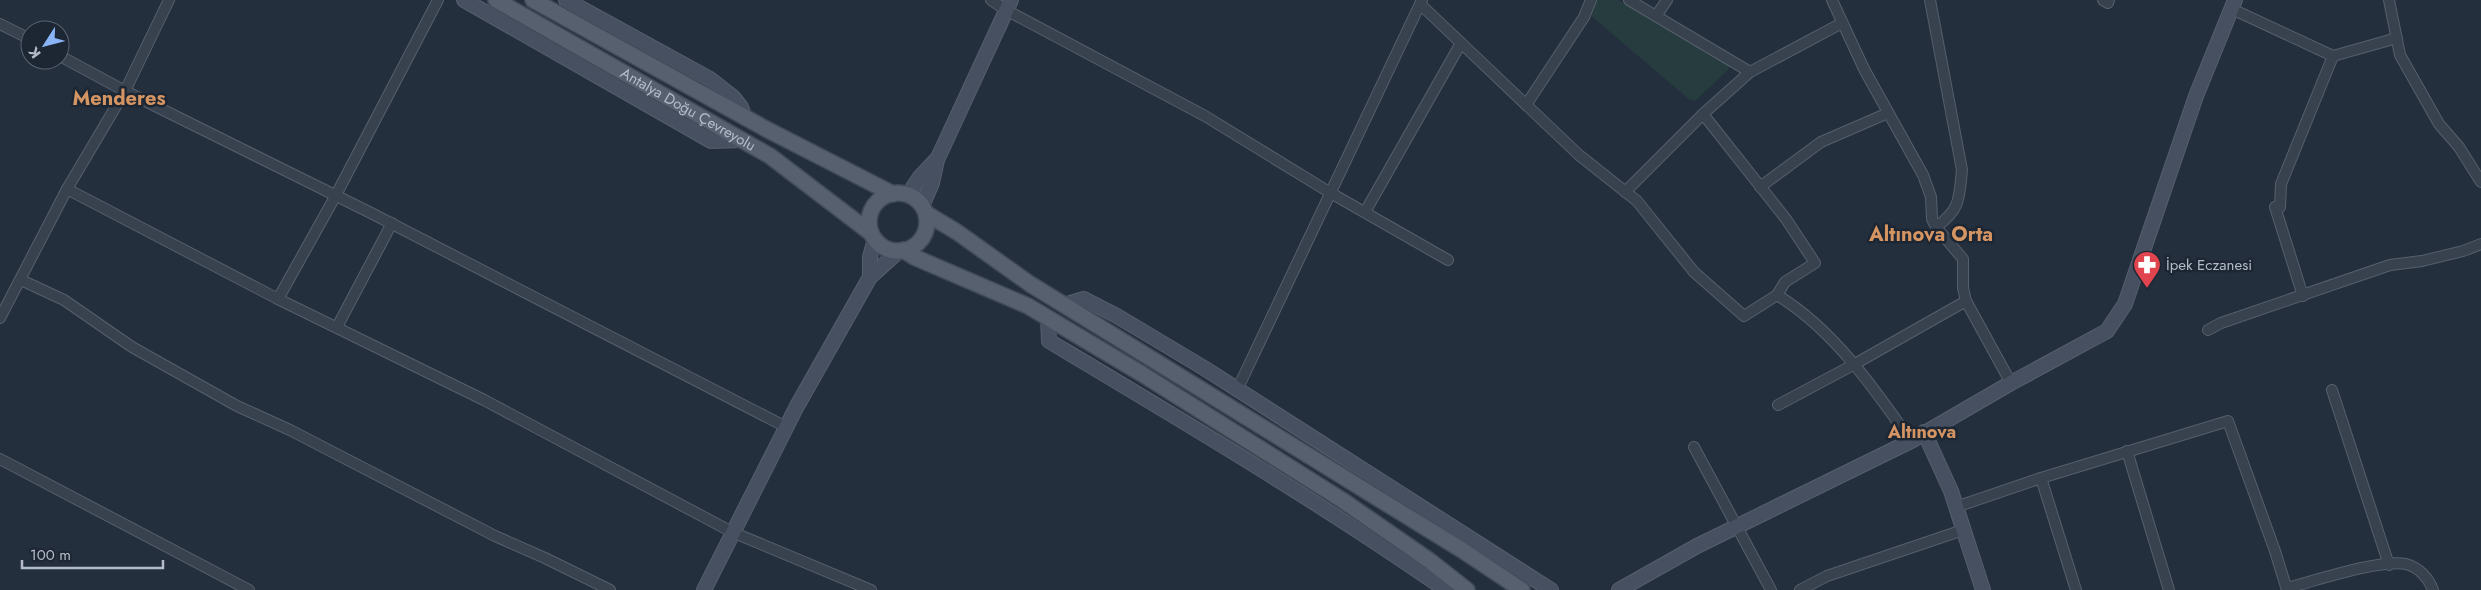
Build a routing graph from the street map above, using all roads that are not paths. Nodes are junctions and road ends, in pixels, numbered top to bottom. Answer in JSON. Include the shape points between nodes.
{"nodes":[{"id":1,"x":169,"y":0,"type":"edge"},
{"id":2,"x":438,"y":0,"type":"edge"},
{"id":3,"x":464,"y":0,"type":"edge"},
{"id":4,"x":496,"y":0,"type":"edge"},
{"id":5,"x":532,"y":0,"type":"edge"},
{"id":6,"x":566,"y":0,"type":"edge"},
{"id":7,"x":991,"y":0,"type":"edge"},
{"id":8,"x":1591,"y":0,"type":"edge"},
{"id":9,"x":1629,"y":0,"type":"edge"},
{"id":10,"x":1666,"y":0,"type":"edge"},
{"id":11,"x":1832,"y":0,"type":"edge"},
{"id":12,"x":1930,"y":0,"type":"edge"},
{"id":13,"x":2103,"y":0,"type":"edge"},
{"id":14,"x":2109,"y":0,"type":"edge"},
{"id":15,"x":2389,"y":0,"type":"edge"},
{"id":16,"x":1421,"y":2,"type":"edge"},
{"id":17,"x":2233,"y":4,"type":"edge"},
{"id":18,"x":1009,"y":5,"type":"edge"},
{"id":19,"x":1656,"y":16,"type":"junction"},
{"id":20,"x":1842,"y":23,"type":"junction"},
{"id":21,"x":0,"y":24,"type":"edge"},
{"id":22,"x":20,"y":35,"type":"edge"},
{"id":23,"x":2397,"y":38,"type":"junction"},
{"id":24,"x":1461,"y":42,"type":"junction"},
{"id":25,"x":2332,"y":56,"type":"junction"},
{"id":26,"x":70,"y":62,"type":"edge"},
{"id":27,"x":1750,"y":72,"type":"junction"},
{"id":28,"x":125,"y":92,"type":"junction"},
{"id":29,"x":1526,"y":106,"type":"junction"},
{"id":30,"x":1888,"y":112,"type":"junction"},
{"id":31,"x":1703,"y":114,"type":"junction"},
{"id":32,"x":745,"y":118,"type":"junction"},
{"id":33,"x":743,"y":140,"type":"junction"},
{"id":34,"x":937,"y":160,"type":"junction"},
{"id":35,"x":2481,"y":182,"type":"edge"},
{"id":36,"x":1760,"y":187,"type":"junction"},
{"id":37,"x":68,"y":189,"type":"junction"},
{"id":38,"x":1329,"y":192,"type":"junction"},
{"id":39,"x":1625,"y":192,"type":"junction"},
{"id":40,"x":900,"y":194,"type":"junction"},
{"id":41,"x":336,"y":195,"type":"junction"},
{"id":42,"x":924,"y":210,"type":"junction"},
{"id":43,"x":1365,"y":212,"type":"junction"},
{"id":44,"x":392,"y":223,"type":"junction"},
{"id":45,"x":1936,"y":227,"type":"junction"},
{"id":46,"x":873,"y":236,"type":"junction"},
{"id":47,"x":2481,"y":244,"type":"edge"},
{"id":48,"x":902,"y":250,"type":"junction"},
{"id":49,"x":1448,"y":260,"type":"dead end"},
{"id":50,"x":870,"y":277,"type":"junction"},
{"id":51,"x":21,"y":280,"type":"junction"},
{"id":52,"x":1776,"y":295,"type":"junction"},
{"id":53,"x":2303,"y":296,"type":"junction"},
{"id":54,"x":278,"y":299,"type":"junction"},
{"id":55,"x":1966,"y":301,"type":"junction"},
{"id":56,"x":1064,"y":305,"type":"junction"},
{"id":57,"x":0,"y":318,"type":"edge"},
{"id":58,"x":1048,"y":318,"type":"junction"},
{"id":59,"x":337,"y":327,"type":"junction"},
{"id":60,"x":2208,"y":330,"type":"dead end"},
{"id":61,"x":1854,"y":365,"type":"junction"},
{"id":62,"x":2011,"y":383,"type":"junction"},
{"id":63,"x":1237,"y":390,"type":"junction"},
{"id":64,"x":2332,"y":390,"type":"dead end"},
{"id":65,"x":1778,"y":404,"type":"dead end"},
{"id":66,"x":786,"y":427,"type":"junction"},
{"id":67,"x":1924,"y":432,"type":"junction"},
{"id":68,"x":1911,"y":441,"type":"junction"},
{"id":69,"x":1694,"y":447,"type":"dead end"},
{"id":70,"x":2127,"y":451,"type":"junction"},
{"id":71,"x":0,"y":459,"type":"edge"},
{"id":72,"x":2041,"y":478,"type":"junction"},
{"id":73,"x":1956,"y":507,"type":"junction"},
{"id":74,"x":1736,"y":528,"type":"junction"},
{"id":75,"x":1963,"y":530,"type":"junction"},
{"id":76,"x":732,"y":532,"type":"junction"},
{"id":77,"x":2389,"y":565,"type":"junction"},
{"id":78,"x":2287,"y":589,"type":"edge"},
{"id":79,"x":249,"y":590,"type":"edge"},
{"id":80,"x":610,"y":590,"type":"edge"},
{"id":81,"x":704,"y":590,"type":"edge"},
{"id":82,"x":871,"y":590,"type":"edge"},
{"id":83,"x":1446,"y":590,"type":"edge"},
{"id":84,"x":1467,"y":590,"type":"edge"},
{"id":85,"x":1522,"y":590,"type":"edge"},
{"id":86,"x":1551,"y":590,"type":"edge"},
{"id":87,"x":1619,"y":590,"type":"edge"},
{"id":88,"x":1771,"y":590,"type":"edge"},
{"id":89,"x":1800,"y":590,"type":"edge"},
{"id":90,"x":1983,"y":590,"type":"edge"},
{"id":91,"x":2076,"y":590,"type":"edge"},
{"id":92,"x":2169,"y":590,"type":"edge"},
{"id":93,"x":2434,"y":590,"type":"edge"}],
"edges":[{"from":1,"to":28,"type":"street"},
{"from":2,"to":41,"type":"street"},
{"from":3,"to":33,"type":"street","via":[[711,141]]},
{"from":4,"to":33,"type":"main road","name":"Antalya Doğu Çevreyolu"},
{"from":5,"to":32,"type":"main road","name":"Antalya Doğu Çevreyolu"},
{"from":6,"to":32,"type":"street","via":[[710,79],[733,97]]},
{"from":7,"to":18,"type":"street"},
{"from":8,"to":29,"type":"street","via":[[1584,17]]},
{"from":9,"to":19,"type":"street"},
{"from":10,"to":19,"type":"street"},
{"from":11,"to":20,"type":"street"},
{"from":12,"to":45,"type":"street","via":[[1962,170],[1959,196],[1952,214]]},
{"from":13,"to":14,"type":"street"},
{"from":15,"to":23,"type":"street"},
{"from":16,"to":24,"type":"street"},
{"from":16,"to":38,"type":"street"},
{"from":17,"to":25,"type":"street"},
{"from":17,"to":62,"type":"street","via":[[2196,96],[2125,304],[2107,331]]},
{"from":18,"to":34,"type":"street"},
{"from":18,"to":38,"type":"street","via":[[1205,116]]},
{"from":19,"to":27,"type":"street"},
{"from":20,"to":27,"type":"street"},
{"from":20,"to":30,"type":"street"},
{"from":21,"to":22,"type":"street"},
{"from":23,"to":25,"type":"street"},
{"from":23,"to":35,"type":"street","via":[[2400,54],[2439,124],[2459,147]]},
{"from":24,"to":29,"type":"street"},
{"from":24,"to":43,"type":"street"},
{"from":25,"to":53,"type":"street","via":[[2281,184],[2277,207]]},
{"from":26,"to":28,"type":"street"},
{"from":27,"to":31,"type":"street"},
{"from":28,"to":37,"type":"street"},
{"from":28,"to":41,"type":"street"},
{"from":29,"to":39,"type":"street"},
{"from":30,"to":36,"type":"street","via":[[1821,142]]},
{"from":30,"to":45,"type":"street","via":[[1923,175],[1931,196],[1932,219]]},
{"from":31,"to":36,"type":"street"},
{"from":31,"to":39,"type":"street"},
{"from":32,"to":40,"type":"main road","name":"Antalya Doğu Çevreyolu"},
{"from":33,"to":46,"type":"main road","name":"Antalya Doğu Çevreyolu","via":[[770,156]]},
{"from":34,"to":40,"type":"street"},
{"from":34,"to":42,"type":"street"},
{"from":36,"to":52,"type":"street","via":[[1815,263],[1785,282]]},
{"from":37,"to":51,"type":"street"},
{"from":37,"to":54,"type":"street"},
{"from":38,"to":43,"type":"street"},
{"from":38,"to":63,"type":"street"},
{"from":39,"to":52,"type":"street","via":[[1637,201],[1694,272],[1744,316]]},
{"from":40,"to":42,"type":"main road"},
{"from":40,"to":46,"type":"main road","via":[[884,196],[873,208],[870,216]]},
{"from":41,"to":44,"type":"street"},
{"from":41,"to":54,"type":"street"},
{"from":42,"to":48,"type":"main road","via":[[924,233],[919,241]]},
{"from":42,"to":56,"type":"main road"},
{"from":43,"to":49,"type":"street"},
{"from":44,"to":59,"type":"street"},
{"from":44,"to":66,"type":"street"},
{"from":45,"to":55,"type":"street","via":[[1963,259]]},
{"from":46,"to":48,"type":"main road","via":[[886,247]]},
{"from":46,"to":50,"type":"street"},
{"from":47,"to":53,"type":"street","via":[[2422,261],[2390,265]]},
{"from":48,"to":50,"type":"street"},
{"from":48,"to":58,"type":"main road"},
{"from":50,"to":66,"type":"street"},
{"from":51,"to":57,"type":"street"},
{"from":51,"to":80,"type":"street","via":[[64,300],[132,348],[236,406]]},
{"from":52,"to":61,"type":"street","via":[[1795,306]]},
{"from":53,"to":60,"type":"street"},
{"from":54,"to":59,"type":"street"},
{"from":55,"to":61,"type":"street"},
{"from":55,"to":62,"type":"street"},
{"from":56,"to":63,"type":"street","via":[[1084,299]]},
{"from":56,"to":85,"type":"main road"},
{"from":58,"to":83,"type":"street","via":[[1049,341],[1174,415],[1384,547]]},
{"from":58,"to":84,"type":"main road","via":[[1342,500]]},
{"from":59,"to":76,"type":"street","via":[[484,400]]},
{"from":61,"to":65,"type":"street"},
{"from":61,"to":68,"type":"street"},
{"from":62,"to":67,"type":"street"},
{"from":63,"to":86,"type":"street"},
{"from":64,"to":77,"type":"street"},
{"from":66,"to":76,"type":"street"},
{"from":67,"to":68,"type":"street"},
{"from":67,"to":73,"type":"street"},
{"from":68,"to":74,"type":"street"},
{"from":69,"to":74,"type":"street"},
{"from":70,"to":72,"type":"street"},
{"from":70,"to":78,"type":"street","via":[[2228,421]]},
{"from":70,"to":92,"type":"street"},
{"from":71,"to":79,"type":"street"},
{"from":72,"to":73,"type":"street"},
{"from":72,"to":91,"type":"street"},
{"from":73,"to":75,"type":"street"},
{"from":74,"to":87,"type":"street"},
{"from":74,"to":88,"type":"street"},
{"from":75,"to":89,"type":"street","via":[[1827,576]]},
{"from":75,"to":90,"type":"street"},
{"from":76,"to":81,"type":"street"},
{"from":76,"to":82,"type":"street"},
{"from":77,"to":78,"type":"street"},
{"from":77,"to":93,"type":"street","via":[[2406,564],[2422,572]]}]}
